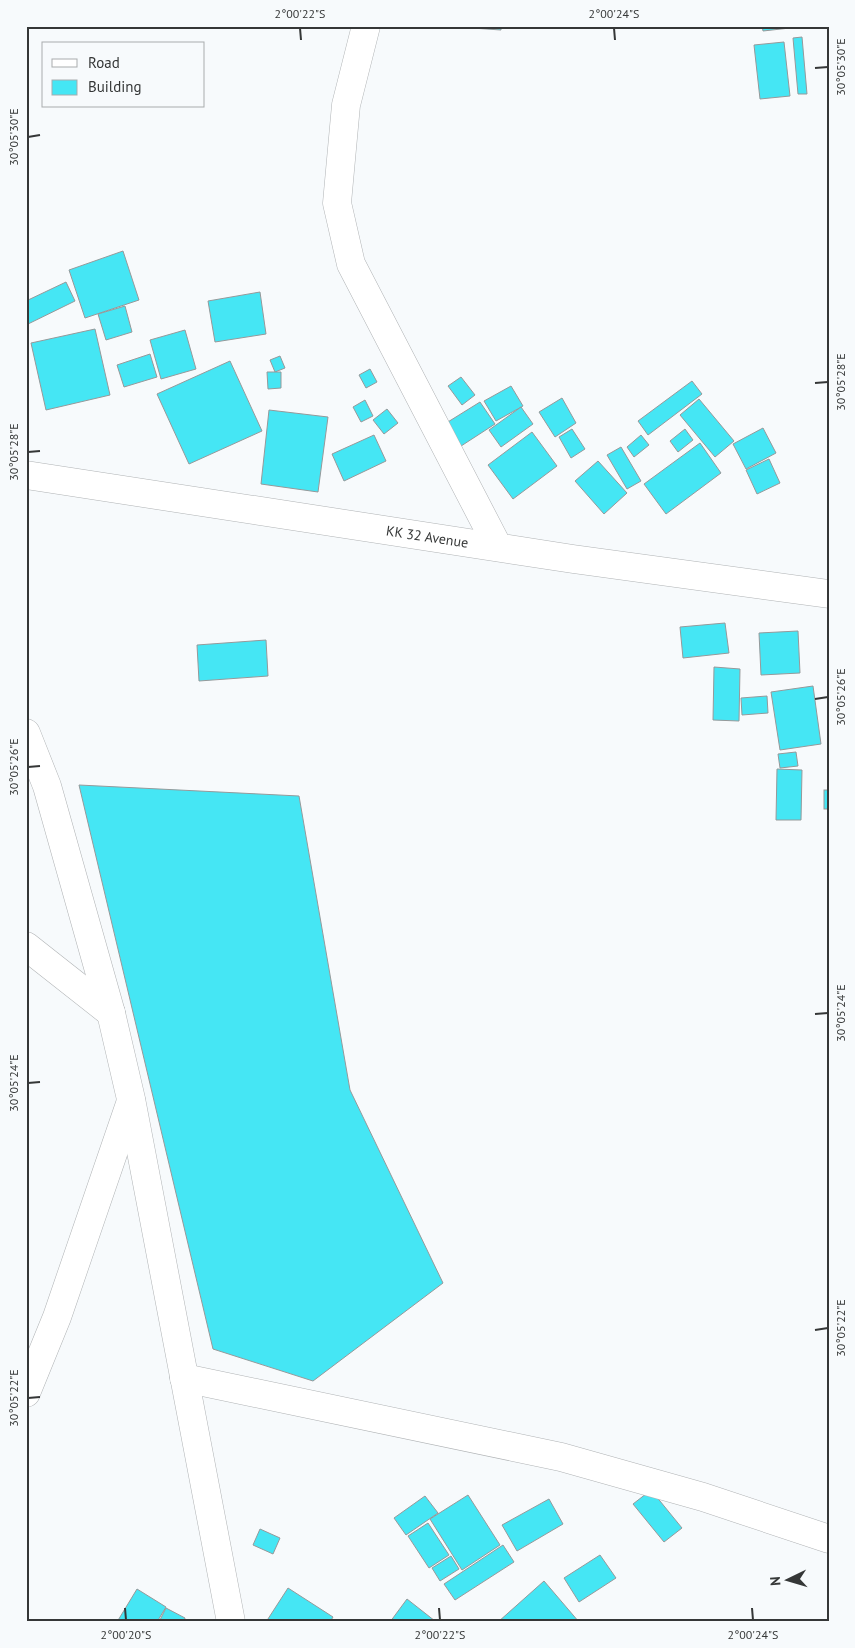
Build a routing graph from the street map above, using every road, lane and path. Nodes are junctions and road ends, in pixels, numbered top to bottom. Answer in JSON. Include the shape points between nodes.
{"nodes":[{"id":1,"x":366,"y":26,"type":"edge"},
{"id":2,"x":26,"y":475,"type":"edge"},
{"id":3,"x":498,"y":547,"type":"junction"},
{"id":4,"x":829,"y":594,"type":"edge"},
{"id":5,"x":26,"y":733,"type":"edge"},
{"id":6,"x":26,"y":946,"type":"edge"},
{"id":7,"x":111,"y":1013,"type":"junction"},
{"id":8,"x":131,"y":1100,"type":"junction"},
{"id":9,"x":184,"y":1378,"type":"junction"},
{"id":10,"x":26,"y":1393,"type":"edge"},
{"id":11,"x":829,"y":1539,"type":"edge"},
{"id":12,"x":231,"y":1622,"type":"edge"}],
"edges":[{"from":1,"to":3,"type":"street","via":[[346,105],[336,203],[351,264]]},
{"from":2,"to":3,"type":"street","name":"KK 32 Avenue"},
{"from":3,"to":4,"type":"street","name":"KK 32 Avenue"},
{"from":5,"to":7,"type":"street","via":[[47,786]]},
{"from":6,"to":7,"type":"street"},
{"from":7,"to":8,"type":"street"},
{"from":8,"to":9,"type":"street"},
{"from":8,"to":10,"type":"street","via":[[57,1317]]},
{"from":9,"to":11,"type":"street","via":[[561,1457]]},
{"from":9,"to":12,"type":"street"}]}
